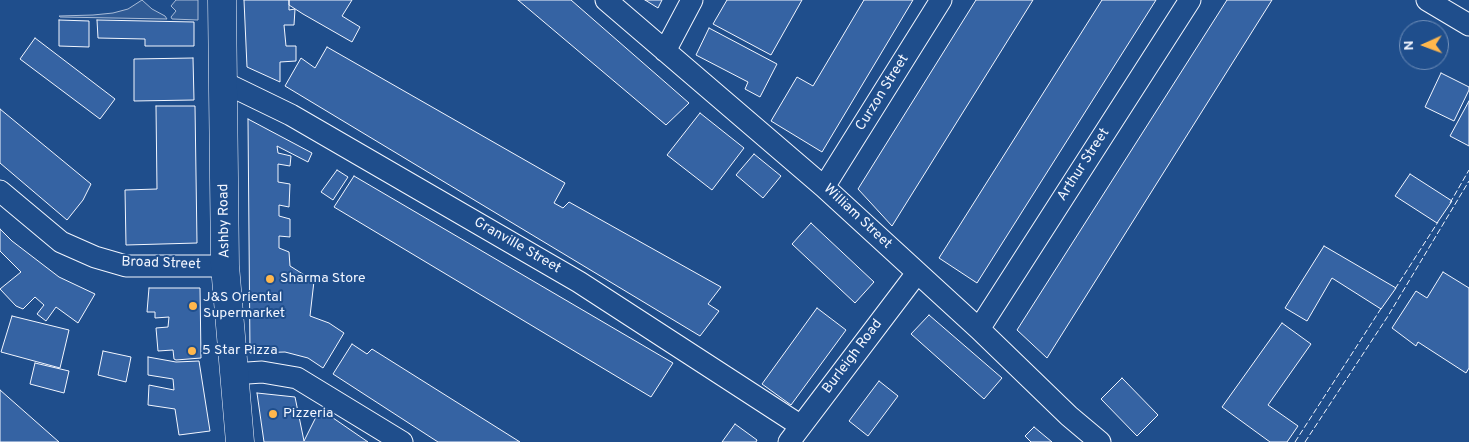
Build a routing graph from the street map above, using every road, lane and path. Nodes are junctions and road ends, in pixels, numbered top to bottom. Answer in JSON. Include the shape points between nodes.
{"nodes":[{"id":1,"x":222,"y":0,"type":"edge"},
{"id":2,"x":606,"y":0,"type":"edge"},
{"id":3,"x":692,"y":0,"type":"edge"},
{"id":4,"x":941,"y":0,"type":"edge"},
{"id":5,"x":1190,"y":0,"type":"edge"},
{"id":6,"x":1428,"y":0,"type":"edge"},
{"id":7,"x":1469,"y":25,"type":"edge"},
{"id":8,"x":665,"y":51,"type":"junction"},
{"id":9,"x":223,"y":82,"type":"junction"},
{"id":10,"x":824,"y":187,"type":"junction"},
{"id":11,"x":0,"y":192,"type":"edge"},
{"id":12,"x":225,"y":266,"type":"junction"},
{"id":13,"x":917,"y":273,"type":"junction"},
{"id":14,"x":979,"y":329,"type":"junction"},
{"id":15,"x":233,"y":374,"type":"junction"},
{"id":16,"x":795,"y":434,"type":"edge"},
{"id":17,"x":240,"y":442,"type":"edge"},
{"id":18,"x":402,"y":442,"type":"edge"},
{"id":19,"x":1100,"y":442,"type":"edge"}],
"edges":[{"from":1,"to":9,"type":"main road","name":"Ashby Road"},
{"from":2,"to":8,"type":"street","name":"William Street"},
{"from":3,"to":8,"type":"street"},
{"from":4,"to":10,"type":"street","name":"Curzon Street"},
{"from":5,"to":14,"type":"street","name":"Arthur Street"},
{"from":6,"to":7,"type":"street"},
{"from":8,"to":10,"type":"street","name":"William Street"},
{"from":9,"to":12,"type":"main road","name":"Ashby Road"},
{"from":9,"to":16,"type":"street","name":"Granville Street","via":[[291,116],[579,282]]},
{"from":10,"to":13,"type":"street","name":"William Street"},
{"from":11,"to":12,"type":"street","name":"Broad Street","via":[[61,242],[95,257],[126,266]]},
{"from":12,"to":15,"type":"main road","name":"Ashby Road"},
{"from":13,"to":14,"type":"street","name":"William Street"},
{"from":13,"to":16,"type":"street","name":"Burleigh Road"},
{"from":14,"to":19,"type":"street","name":"William Street"},
{"from":15,"to":17,"type":"main road","name":"Ashby Road"},
{"from":15,"to":18,"type":"street","via":[[262,372],[297,378]]}]}
